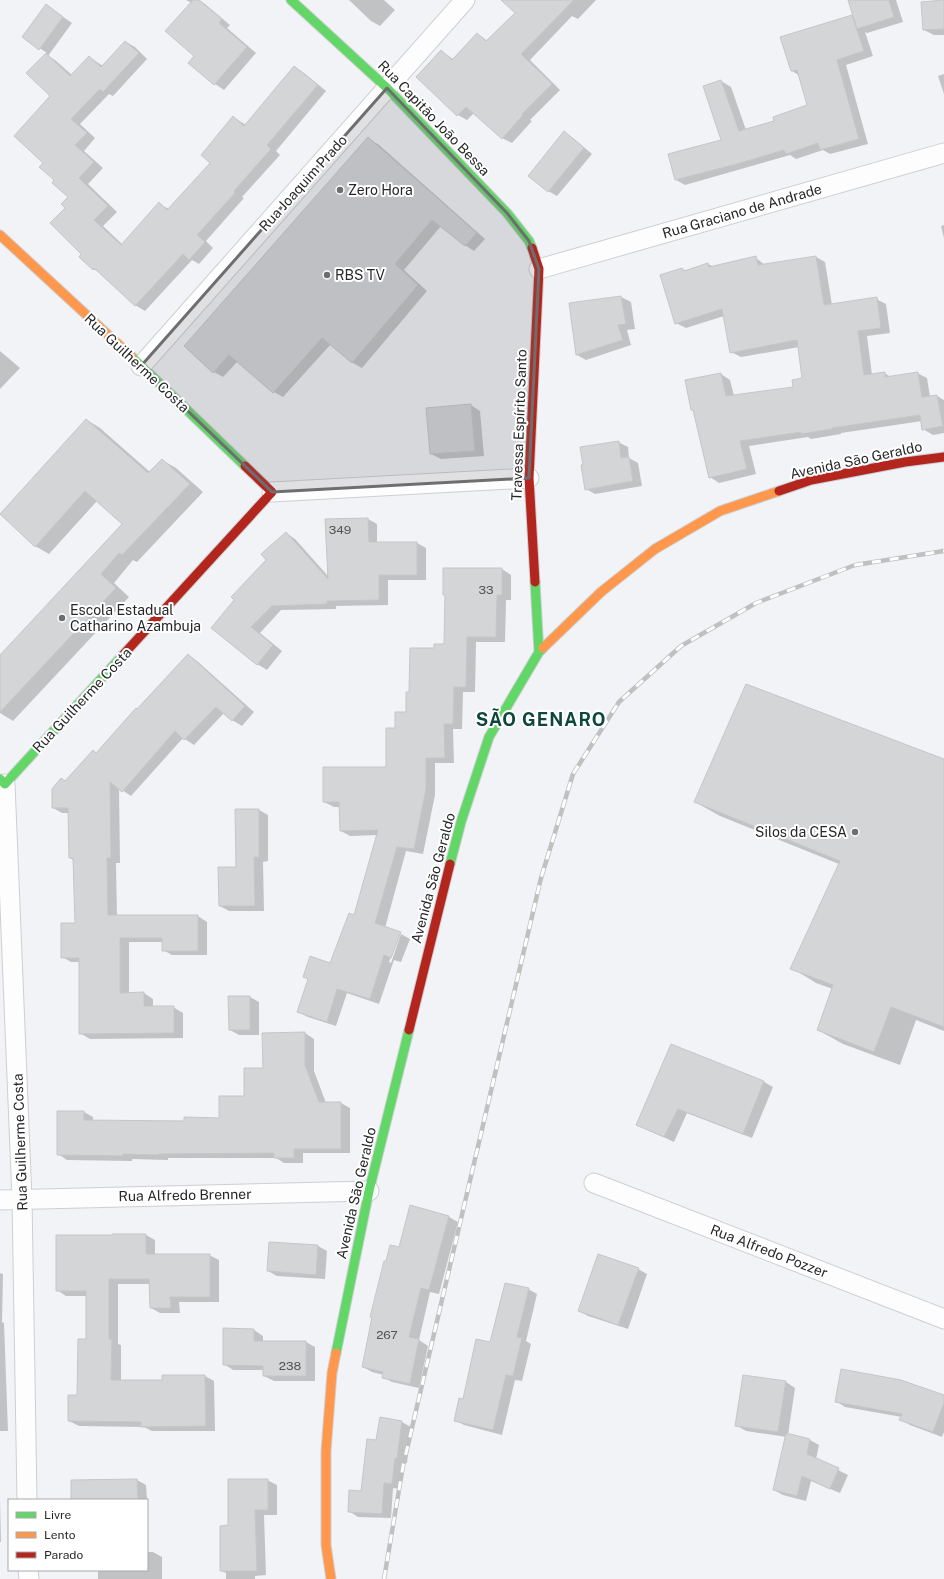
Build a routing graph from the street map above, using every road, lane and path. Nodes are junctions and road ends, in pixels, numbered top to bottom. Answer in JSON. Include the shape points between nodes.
{"nodes":[{"id":1,"x":291,"y":0,"type":"edge"},
{"id":2,"x":465,"y":0,"type":"edge"},
{"id":3,"x":387,"y":88,"type":"junction"},
{"id":4,"x":944,"y":153,"type":"edge"},
{"id":5,"x":0,"y":235,"type":"edge"},
{"id":6,"x":539,"y":270,"type":"junction"},
{"id":7,"x":141,"y":366,"type":"junction"},
{"id":8,"x":944,"y":457,"type":"edge"},
{"id":9,"x":529,"y":478,"type":"junction"},
{"id":10,"x":272,"y":492,"type":"junction"},
{"id":11,"x":539,"y":652,"type":"junction"},
{"id":12,"x":2,"y":782,"type":"edge"},
{"id":13,"x":6,"y":940,"type":"edge"},
{"id":14,"x":594,"y":1183,"type":"dead end"},
{"id":15,"x":369,"y":1191,"type":"junction"},
{"id":16,"x":22,"y":1199,"type":"junction"},
{"id":17,"x":0,"y":1200,"type":"edge"},
{"id":18,"x":944,"y":1319,"type":"edge"},
{"id":19,"x":27,"y":1499,"type":"edge"},
{"id":20,"x":331,"y":1579,"type":"edge"}],
"edges":[{"from":1,"to":3,"type":"street","name":"Rua Capitão João Bessa"},
{"from":2,"to":3,"type":"street","name":"Rua Joaquim Prado"},
{"from":3,"to":6,"type":"street","name":"Rua Capitão João Bessa","via":[[507,214],[529,242]]},
{"from":3,"to":7,"type":"street","name":"Rua Joaquim Prado"},
{"from":4,"to":6,"type":"street","name":"Rua Graciano de Andrade"},
{"from":5,"to":7,"type":"street","name":"Rua Guilherme Costa"},
{"from":6,"to":9,"type":"street","name":"Travessa Espírito Santo"},
{"from":7,"to":10,"type":"street","name":"Rua Guilherme Costa"},
{"from":8,"to":11,"type":"street","name":"Avenida São Geraldo","via":[[812,480],[720,511],[654,550],[601,592]]},
{"from":9,"to":10,"type":"street"},
{"from":9,"to":11,"type":"street","name":"Travessa Espírito Santo"},
{"from":10,"to":12,"type":"street","name":"Rua Guilherme Costa"},
{"from":11,"to":15,"type":"street","name":"Avenida São Geraldo","via":[[489,737],[461,822]]},
{"from":12,"to":13,"type":"street","name":"Rua Guilherme Costa"},
{"from":13,"to":16,"type":"street","name":"Rua Guilherme Costa"},
{"from":14,"to":18,"type":"street","name":"Rua Alfredo Pozzer"},
{"from":15,"to":16,"type":"street","name":"Rua Alfredo Brenner"},
{"from":15,"to":20,"type":"street","name":"Avenida São Geraldo","via":[[332,1373],[326,1451],[326,1545]]},
{"from":16,"to":17,"type":"street","name":"Rua Alfredo Brenner"},
{"from":16,"to":19,"type":"street","name":"Rua Guilherme Costa"}]}
